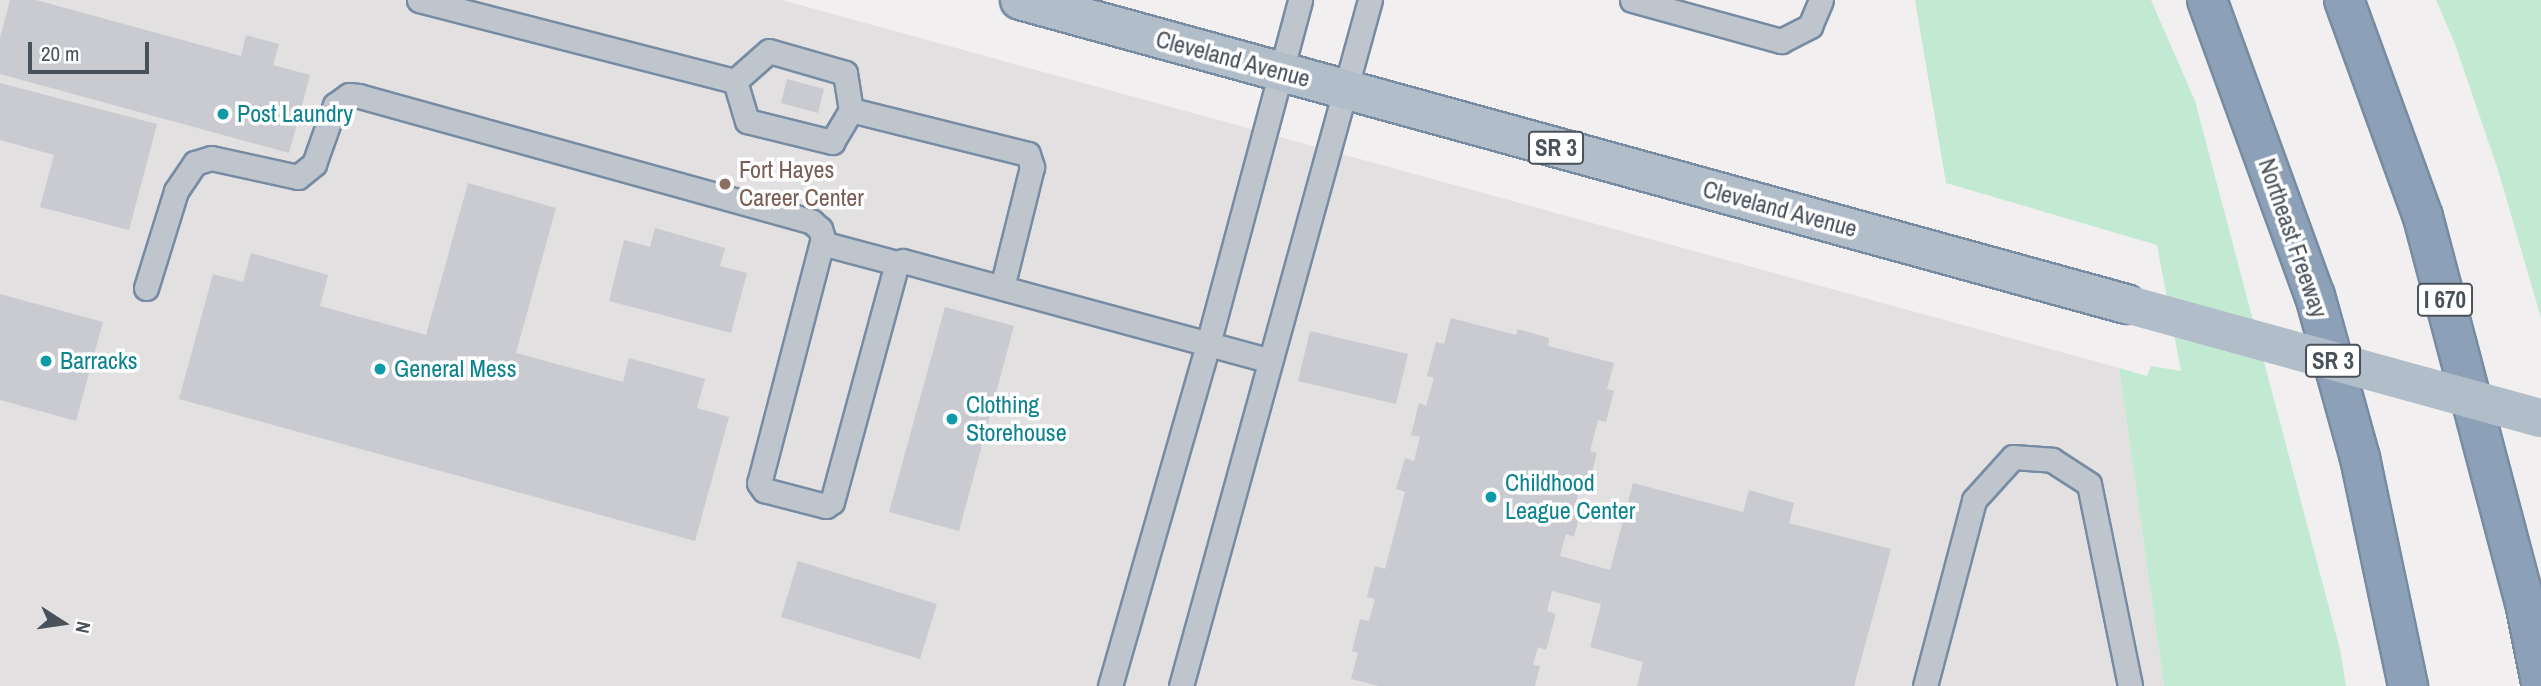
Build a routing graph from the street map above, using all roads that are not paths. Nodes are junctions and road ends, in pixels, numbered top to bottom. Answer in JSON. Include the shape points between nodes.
{"nodes":[{"id":1,"x":419,"y":0,"type":"edge"},
{"id":2,"x":1020,"y":0,"type":"edge"},
{"id":3,"x":1300,"y":0,"type":"edge"},
{"id":4,"x":1370,"y":0,"type":"edge"},
{"id":5,"x":1632,"y":0,"type":"edge"},
{"id":6,"x":1821,"y":0,"type":"edge"},
{"id":7,"x":2207,"y":0,"type":"edge"},
{"id":8,"x":2344,"y":0,"type":"edge"},
{"id":9,"x":1281,"y":72,"type":"junction"},
{"id":10,"x":735,"y":82,"type":"junction"},
{"id":11,"x":1344,"y":90,"type":"junction"},
{"id":12,"x":851,"y":110,"type":"junction"},
{"id":13,"x":822,"y":243,"type":"junction"},
{"id":14,"x":897,"y":263,"type":"junction"},
{"id":15,"x":1002,"y":287,"type":"junction"},
{"id":16,"x":146,"y":288,"type":"dead end"},
{"id":17,"x":1208,"y":344,"type":"junction"},
{"id":18,"x":1270,"y":361,"type":"junction"},
{"id":19,"x":2541,"y":418,"type":"edge"},
{"id":20,"x":2534,"y":617,"type":"edge"},
{"id":21,"x":2541,"y":683,"type":"edge"},
{"id":22,"x":1111,"y":686,"type":"edge"},
{"id":23,"x":1181,"y":686,"type":"edge"},
{"id":24,"x":1925,"y":686,"type":"edge"},
{"id":25,"x":2130,"y":686,"type":"edge"},
{"id":26,"x":2408,"y":686,"type":"edge"}],
"edges":[{"from":1,"to":10,"type":"lane"},
{"from":2,"to":9,"type":"main road","name":"Cleveland Avenue","number":"SR 3"},
{"from":3,"to":9,"type":"lane"},
{"from":4,"to":11,"type":"lane"},
{"from":5,"to":6,"type":"lane","via":[[1781,41],[1810,26]]},
{"from":7,"to":26,"type":"highway","name":"Northeast Freeway","via":[[2315,296],[2360,458]]},
{"from":8,"to":20,"type":"highway","number":"I 670","via":[[2423,217]]},
{"from":9,"to":11,"type":"main road","name":"Cleveland Avenue","number":"SR 3"},
{"from":9,"to":17,"type":"lane"},
{"from":10,"to":12,"type":"lane","via":[[769,51],[845,74]]},
{"from":10,"to":12,"type":"lane","via":[[747,121],[832,142]]},
{"from":11,"to":18,"type":"lane"},
{"from":11,"to":19,"type":"main road","name":"Cleveland Avenue","number":"SR 3","bridge":true},
{"from":12,"to":15,"type":"lane","via":[[1028,154],[1032,167]]},
{"from":13,"to":14,"type":"lane"},
{"from":13,"to":14,"type":"lane","via":[[759,483],[764,490],[826,506],[832,502]]},
{"from":13,"to":16,"type":"lane","via":[[820,229],[812,222],[349,95],[330,114],[314,164],[298,177],[211,158],[195,163],[176,191]]},
{"from":14,"to":15,"type":"lane"},
{"from":15,"to":17,"type":"lane"},
{"from":17,"to":18,"type":"lane"},
{"from":17,"to":22,"type":"lane"},
{"from":18,"to":23,"type":"lane"},
{"from":20,"to":21,"type":"highway","number":"I 670"},
{"from":24,"to":25,"type":"lane","via":[[1974,500],[2013,457],[2052,460],[2089,484]]}]}
